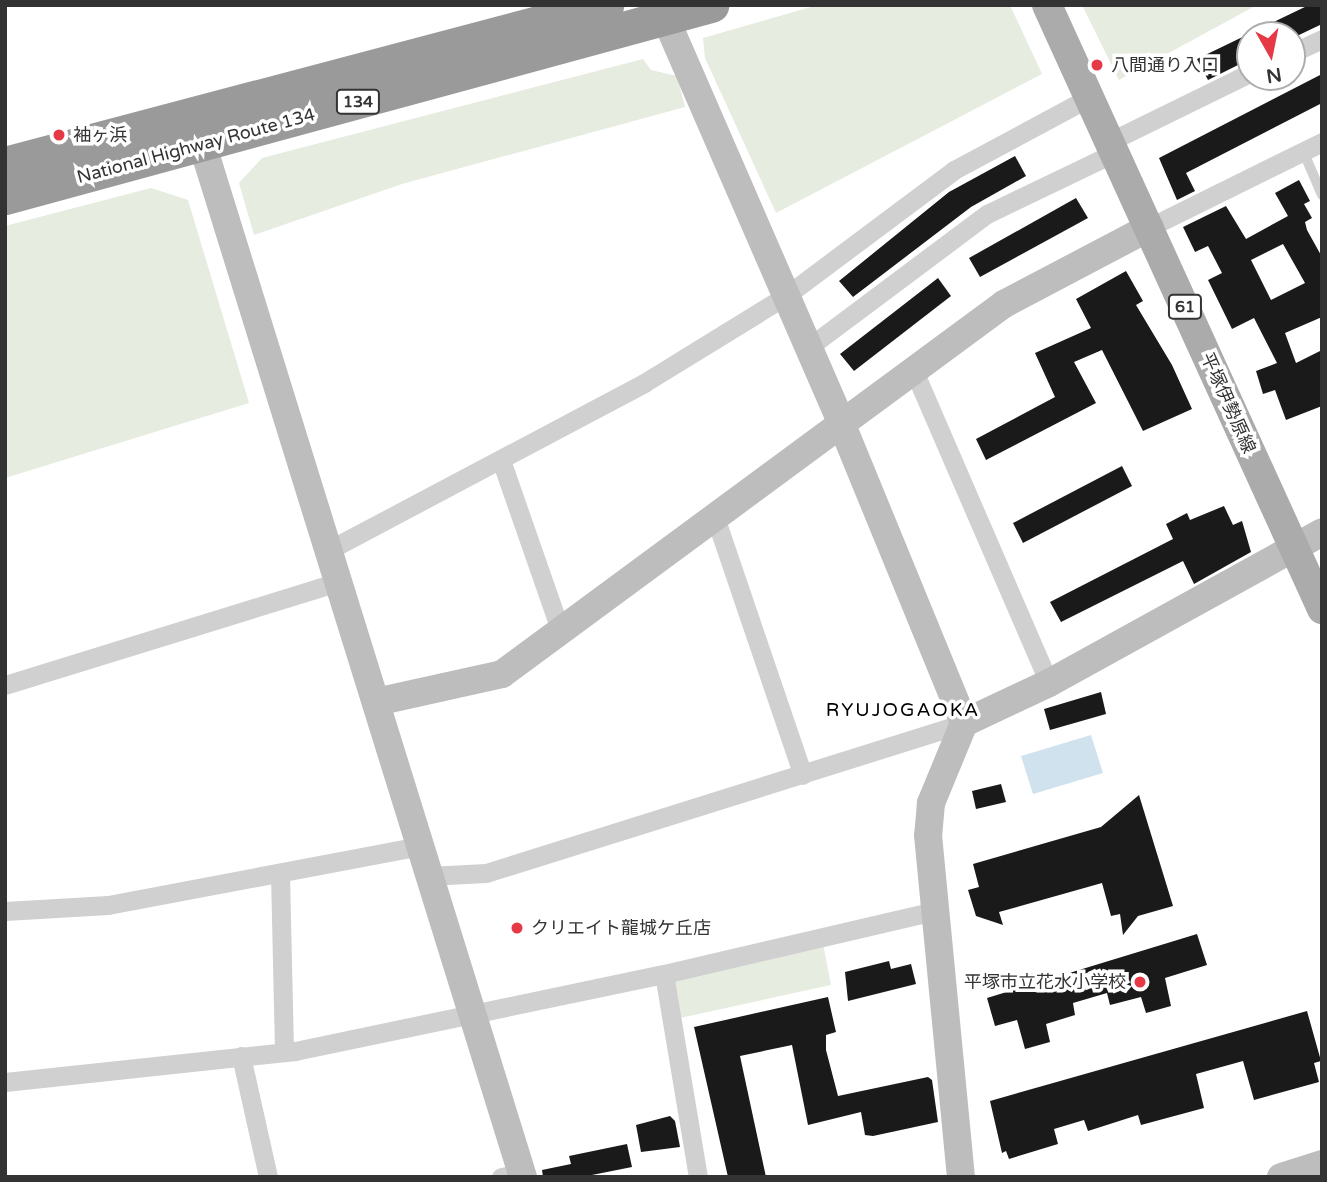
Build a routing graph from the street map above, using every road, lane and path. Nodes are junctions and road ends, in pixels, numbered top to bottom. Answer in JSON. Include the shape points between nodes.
{"nodes":[{"id":1,"x":606,"y":5,"type":"edge"},
{"id":2,"x":711,"y":5,"type":"edge"},
{"id":3,"x":1047,"y":5,"type":"edge"},
{"id":4,"x":666,"y":17,"type":"junction"},
{"id":5,"x":1322,"y":39,"type":"edge"},
{"id":6,"x":1306,"y":46,"type":"edge"},
{"id":7,"x":1236,"y":80,"type":"edge"},
{"id":8,"x":1090,"y":97,"type":"junction"},
{"id":9,"x":197,"y":130,"type":"junction"},
{"id":10,"x":1322,"y":142,"type":"edge"},
{"id":11,"x":1113,"y":146,"type":"junction"},
{"id":12,"x":1303,"y":151,"type":"junction"},
{"id":13,"x":5,"y":164,"type":"edge"},
{"id":14,"x":1322,"y":195,"type":"edge"},
{"id":15,"x":5,"y":197,"type":"edge"},
{"id":16,"x":1150,"y":227,"type":"junction"},
{"id":17,"x":787,"y":295,"type":"junction"},
{"id":18,"x":809,"y":348,"type":"junction"},
{"id":19,"x":914,"y":372,"type":"junction"},
{"id":20,"x":842,"y":425,"type":"junction"},
{"id":21,"x":501,"y":460,"type":"junction"},
{"id":22,"x":716,"y":520,"type":"junction"},
{"id":23,"x":1322,"y":532,"type":"edge"},
{"id":24,"x":327,"y":551,"type":"junction"},
{"id":25,"x":1293,"y":551,"type":"junction"},
{"id":26,"x":337,"y":582,"type":"junction"},
{"id":27,"x":1322,"y":609,"type":"edge"},
{"id":28,"x":561,"y":632,"type":"junction"},
{"id":29,"x":1049,"y":683,"type":"junction"},
{"id":30,"x":5,"y":685,"type":"edge"},
{"id":31,"x":376,"y":702,"type":"junction"},
{"id":32,"x":964,"y":723,"type":"junction"},
{"id":33,"x":803,"y":775,"type":"junction"},
{"id":34,"x":419,"y":846,"type":"junction"},
{"id":35,"x":280,"y":874,"type":"junction"},
{"id":36,"x":428,"y":876,"type":"junction"},
{"id":37,"x":938,"y":910,"type":"junction"},
{"id":38,"x":5,"y":911,"type":"edge"},
{"id":39,"x":664,"y":974,"type":"junction"},
{"id":40,"x":472,"y":1014,"type":"junction"},
{"id":41,"x":284,"y":1052,"type":"junction"},
{"id":42,"x":241,"y":1056,"type":"junction"},
{"id":43,"x":5,"y":1082,"type":"edge"},
{"id":44,"x":1322,"y":1164,"type":"edge"},
{"id":45,"x":515,"y":1175,"type":"edge"},
{"id":46,"x":268,"y":1177,"type":"edge"},
{"id":47,"x":698,"y":1177,"type":"edge"},
{"id":48,"x":961,"y":1177,"type":"edge"},
{"id":49,"x":1281,"y":1177,"type":"edge"}],
"edges":[{"from":1,"to":9,"type":"highway","name":"National Highway Route 134","number":"134"},
{"from":2,"to":4,"type":"highway","name":"National Highway Route 134","number":"134"},
{"from":3,"to":8,"type":"main road","name":"平塚伊勢原線","number":"61"},
{"from":4,"to":9,"type":"highway","name":"National Highway Route 134","number":"134"},
{"from":4,"to":17,"type":"street"},
{"from":5,"to":6,"type":"street"},
{"from":7,"to":11,"type":"street"},
{"from":8,"to":11,"type":"main road","name":"平塚伊勢原線","number":"61"},
{"from":8,"to":17,"type":"street","via":[[954,170]]},
{"from":9,"to":13,"type":"highway","name":"National Highway Route 134","number":"134"},
{"from":9,"to":15,"type":"highway","name":"National Highway Route 134","number":"134"},
{"from":9,"to":24,"type":"street"},
{"from":10,"to":12,"type":"street"},
{"from":11,"to":16,"type":"main road","name":"平塚伊勢原線","number":"61"},
{"from":11,"to":18,"type":"street","via":[[987,214]]},
{"from":12,"to":14,"type":"lane"},
{"from":12,"to":16,"type":"street"},
{"from":16,"to":19,"type":"street","via":[[1004,304]]},
{"from":16,"to":25,"type":"main road","name":"平塚伊勢原線","number":"61"},
{"from":17,"to":18,"type":"street"},
{"from":17,"to":21,"type":"street","via":[[645,383]]},
{"from":18,"to":20,"type":"street"},
{"from":19,"to":20,"type":"street"},
{"from":19,"to":29,"type":"street"},
{"from":20,"to":22,"type":"street"},
{"from":20,"to":32,"type":"street"},
{"from":21,"to":24,"type":"street"},
{"from":21,"to":28,"type":"street"},
{"from":22,"to":28,"type":"street"},
{"from":22,"to":33,"type":"street"},
{"from":23,"to":25,"type":"street"},
{"from":24,"to":26,"type":"street"},
{"from":25,"to":27,"type":"main road","name":"平塚伊勢原線","number":"61"},
{"from":25,"to":29,"type":"street"},
{"from":26,"to":30,"type":"street"},
{"from":26,"to":31,"type":"street"},
{"from":28,"to":31,"type":"street","via":[[502,674]]},
{"from":29,"to":32,"type":"street"},
{"from":31,"to":34,"type":"street"},
{"from":32,"to":33,"type":"street"},
{"from":32,"to":37,"type":"street","via":[[931,803],[928,835]]},
{"from":33,"to":36,"type":"street","via":[[486,873]]},
{"from":34,"to":35,"type":"street"},
{"from":34,"to":36,"type":"street"},
{"from":35,"to":38,"type":"street","via":[[108,905]]},
{"from":35,"to":41,"type":"street"},
{"from":36,"to":40,"type":"street"},
{"from":37,"to":39,"type":"street"},
{"from":37,"to":48,"type":"street"},
{"from":39,"to":40,"type":"street"},
{"from":39,"to":47,"type":"street"},
{"from":40,"to":41,"type":"street"},
{"from":40,"to":45,"type":"street"},
{"from":41,"to":42,"type":"street"},
{"from":42,"to":43,"type":"street"},
{"from":42,"to":46,"type":"street"},
{"from":44,"to":49,"type":"street"}]}
